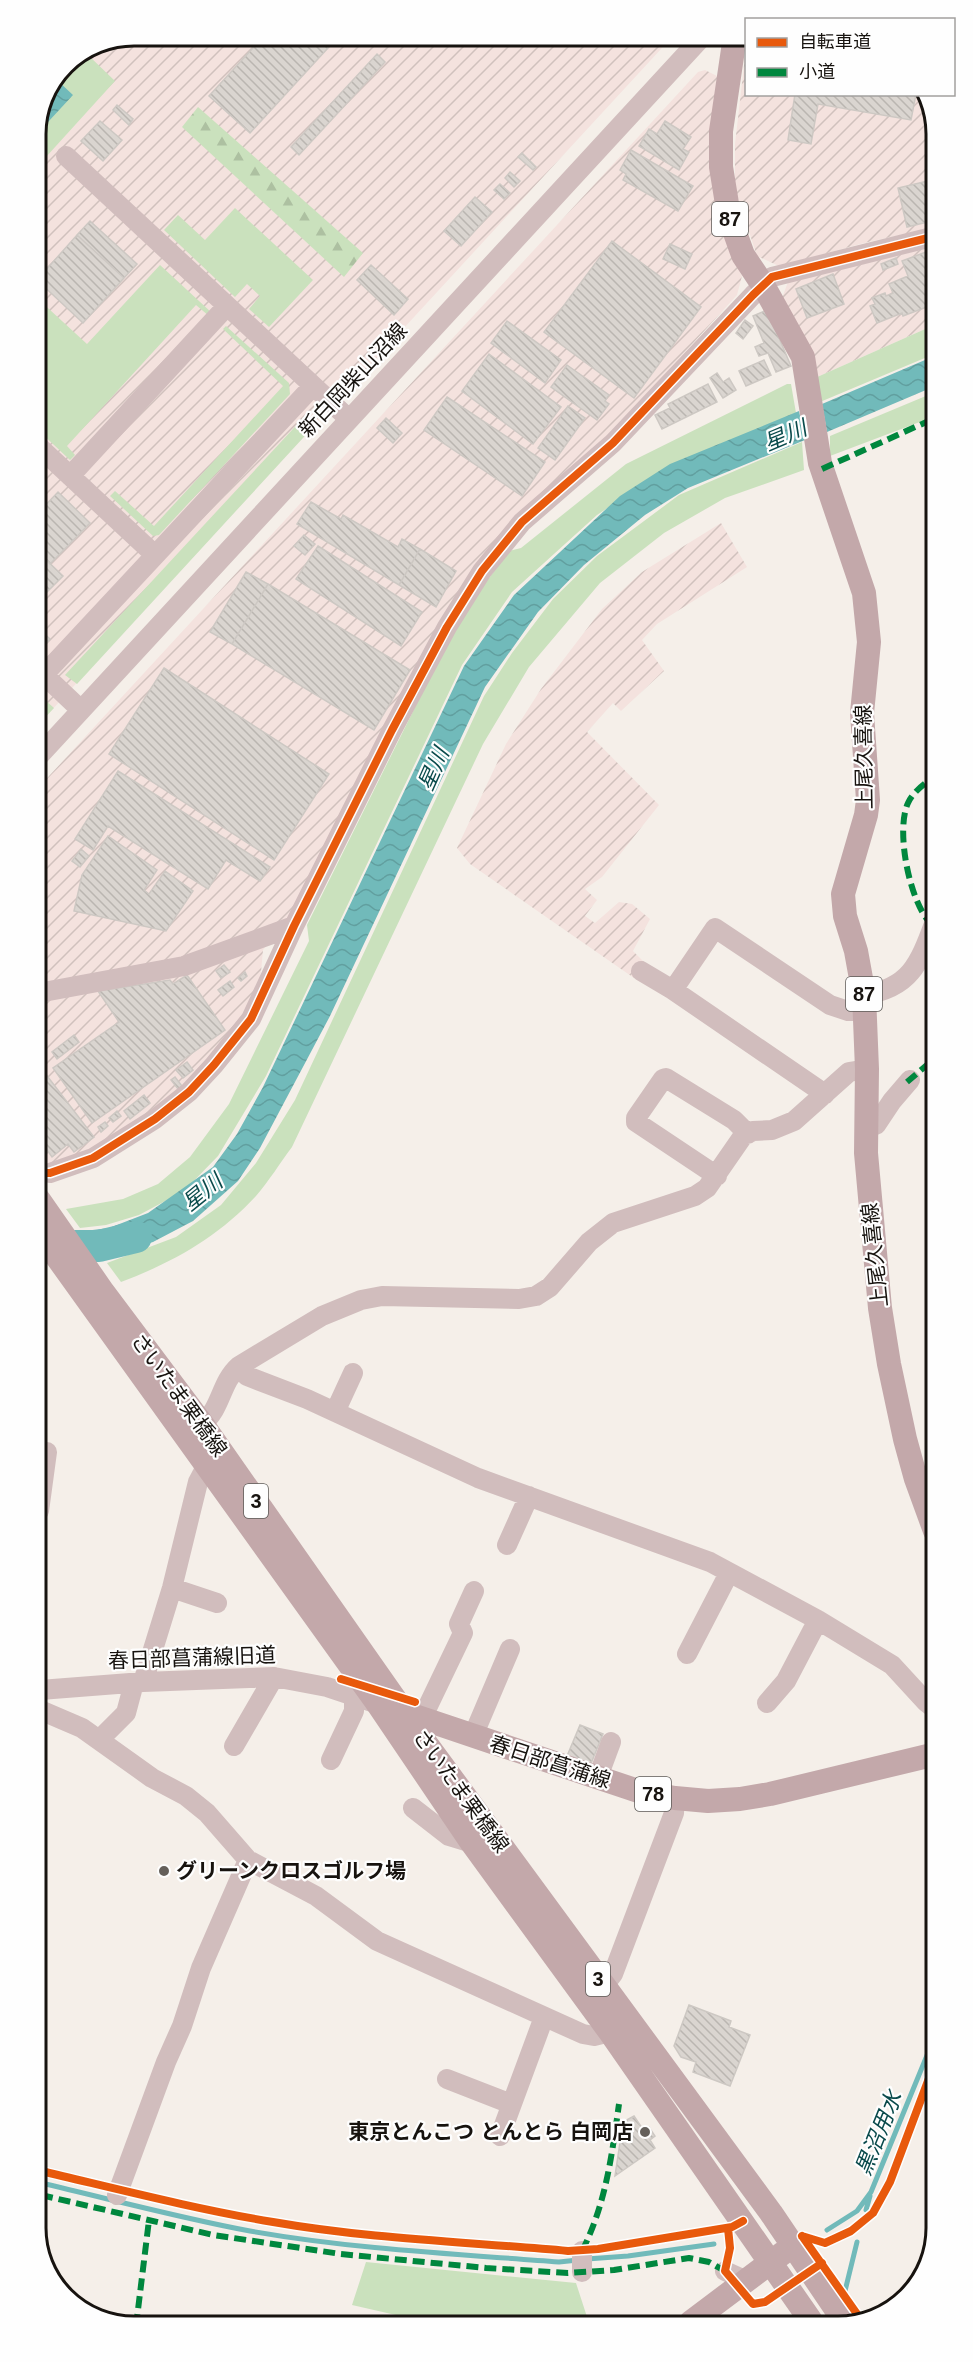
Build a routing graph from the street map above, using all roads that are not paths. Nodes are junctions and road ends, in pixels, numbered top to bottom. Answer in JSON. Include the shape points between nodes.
{"nodes":[{"id":1,"x":693,"y":47,"type":"edge"},
{"id":2,"x":733,"y":47,"type":"edge"},
{"id":3,"x":66,"y":156,"type":"dead end"},
{"id":4,"x":926,"y":238,"type":"edge"},
{"id":5,"x":763,"y":285,"type":"junction"},
{"id":6,"x":227,"y":306,"type":"junction"},
{"id":7,"x":313,"y":386,"type":"junction"},
{"id":8,"x":349,"y":419,"type":"junction"},
{"id":9,"x":47,"y":454,"type":"edge"},
{"id":10,"x":70,"y":476,"type":"junction"},
{"id":11,"x":155,"y":555,"type":"junction"},
{"id":12,"x":47,"y":672,"type":"edge"},
{"id":13,"x":47,"y":683,"type":"edge"},
{"id":14,"x":81,"y":710,"type":"junction"},
{"id":15,"x":47,"y":747,"type":"edge"},
{"id":16,"x":294,"y":926,"type":"junction"},
{"id":17,"x":926,"y":946,"type":"edge"},
{"id":18,"x":641,"y":971,"type":"dead end"},
{"id":19,"x":673,"y":990,"type":"junction"},
{"id":20,"x":47,"y":991,"type":"edge"},
{"id":21,"x":865,"y":1003,"type":"junction"},
{"id":22,"x":867,"y":1069,"type":"junction"},
{"id":23,"x":910,"y":1080,"type":"dead end"},
{"id":24,"x":825,"y":1094,"type":"junction"},
{"id":25,"x":866,"y":1127,"type":"junction"},
{"id":26,"x":748,"y":1134,"type":"junction"},
{"id":27,"x":50,"y":1173,"type":"dead end"},
{"id":28,"x":717,"y":1176,"type":"junction"},
{"id":29,"x":46,"y":1213,"type":"edge"},
{"id":30,"x":46,"y":1240,"type":"edge"},
{"id":31,"x":92,"y":1292,"type":"junction"},
{"id":32,"x":239,"y":1366,"type":"junction"},
{"id":33,"x":353,"y":1372,"type":"dead end"},
{"id":34,"x":335,"y":1412,"type":"junction"},
{"id":35,"x":202,"y":1424,"type":"junction"},
{"id":36,"x":207,"y":1465,"type":"junction"},
{"id":37,"x":529,"y":1496,"type":"junction"},
{"id":38,"x":926,"y":1505,"type":"edge"},
{"id":39,"x":507,"y":1545,"type":"dead end"},
{"id":40,"x":729,"y":1573,"type":"junction"},
{"id":41,"x":171,"y":1588,"type":"junction"},
{"id":42,"x":474,"y":1591,"type":"dead end"},
{"id":43,"x":217,"y":1603,"type":"dead end"},
{"id":44,"x":818,"y":1620,"type":"junction"},
{"id":45,"x":510,"y":1649,"type":"dead end"},
{"id":46,"x":687,"y":1654,"type":"dead end"},
{"id":47,"x":274,"y":1677,"type":"junction"},
{"id":48,"x":138,"y":1682,"type":"junction"},
{"id":49,"x":46,"y":1689,"type":"edge"},
{"id":50,"x":354,"y":1695,"type":"junction"},
{"id":51,"x":926,"y":1702,"type":"edge"},
{"id":52,"x":767,"y":1703,"type":"dead end"},
{"id":53,"x":378,"y":1704,"type":"junction"},
{"id":54,"x":405,"y":1713,"type":"junction"},
{"id":55,"x":46,"y":1716,"type":"edge"},
{"id":56,"x":428,"y":1721,"type":"junction"},
{"id":57,"x":473,"y":1737,"type":"junction"},
{"id":58,"x":100,"y":1739,"type":"junction"},
{"id":59,"x":611,"y":1742,"type":"dead end"},
{"id":60,"x":234,"y":1746,"type":"dead end"},
{"id":61,"x":926,"y":1756,"type":"edge"},
{"id":62,"x":331,"y":1760,"type":"dead end"},
{"id":63,"x":598,"y":1777,"type":"junction"},
{"id":64,"x":675,"y":1798,"type":"junction"},
{"id":65,"x":413,"y":1808,"type":"dead end"},
{"id":66,"x":472,"y":1843,"type":"junction"},
{"id":67,"x":248,"y":1860,"type":"junction"},
{"id":68,"x":603,"y":1987,"type":"junction"},
{"id":69,"x":544,"y":2017,"type":"junction"},
{"id":70,"x":610,"y":2032,"type":"junction"},
{"id":71,"x":447,"y":2079,"type":"dead end"},
{"id":72,"x":512,"y":2104,"type":"junction"},
{"id":73,"x":500,"y":2136,"type":"dead end"},
{"id":74,"x":117,"y":2195,"type":"dead end"},
{"id":75,"x":792,"y":2246,"type":"junction"},
{"id":76,"x":770,"y":2264,"type":"junction"},
{"id":77,"x":724,"y":2271,"type":"dead end"},
{"id":78,"x":747,"y":2281,"type":"junction"},
{"id":79,"x":699,"y":2316,"type":"edge"},
{"id":80,"x":808,"y":2316,"type":"edge"},
{"id":81,"x":840,"y":2316,"type":"edge"}],
"edges":[{"from":1,"to":8,"type":"street","name":"新白岡柴山沼線"},
{"from":2,"to":5,"type":"main road","name":"上尾久喜線","number":"87","via":[[721,131],[723,190],[742,255]]},
{"from":3,"to":6,"type":"street"},
{"from":4,"to":5,"type":"street","via":[[772,277]]},
{"from":5,"to":16,"type":"street","via":[[613,443],[522,522],[482,571],[447,627],[387,740]]},
{"from":5,"to":21,"type":"main road","name":"上尾久喜線","number":"87","via":[[803,357],[820,463],[864,593],[869,642],[862,713],[868,800],[843,894]]},
{"from":6,"to":7,"type":"street"},
{"from":6,"to":10,"type":"street"},
{"from":7,"to":8,"type":"street"},
{"from":7,"to":11,"type":"street"},
{"from":8,"to":14,"type":"street","name":"新白岡柴山沼線"},
{"from":9,"to":10,"type":"street"},
{"from":10,"to":11,"type":"street"},
{"from":11,"to":12,"type":"street"},
{"from":13,"to":14,"type":"street"},
{"from":14,"to":15,"type":"street","name":"新白岡柴山沼線"},
{"from":16,"to":20,"type":"street","via":[[184,966]]},
{"from":16,"to":27,"type":"street","via":[[250,1018],[189,1092],[93,1158]]},
{"from":17,"to":21,"type":"street","via":[[902,980]]},
{"from":18,"to":19,"type":"street"},
{"from":19,"to":21,"type":"street","via":[[715,928],[830,1005],[848,1011]]},
{"from":19,"to":24,"type":"street"},
{"from":21,"to":22,"type":"main road","name":"上尾久喜線","number":"87"},
{"from":22,"to":24,"type":"street","via":[[849,1072]]},
{"from":22,"to":25,"type":"main road","name":"上尾久喜線","number":"87"},
{"from":23,"to":25,"type":"street","via":[[876,1125]]},
{"from":24,"to":26,"type":"street","via":[[794,1121]]},
{"from":25,"to":38,"type":"main road","name":"上尾久喜線","number":"87","via":[[873,1245],[889,1364],[910,1459]]},
{"from":26,"to":28,"type":"street"},
{"from":26,"to":28,"type":"street","via":[[734,1120],[663,1079],[636,1122]]},
{"from":28,"to":32,"type":"street","via":[[694,1196],[613,1223],[595,1237],[550,1287],[536,1296],[382,1296],[362,1300],[322,1316]]},
{"from":29,"to":31,"type":"main road","name":"さいたま栗橋線","number":"3"},
{"from":30,"to":31,"type":"main road","name":"さいたま栗橋線","number":"3"},
{"from":31,"to":35,"type":"main road","name":"さいたま栗橋線","number":"3"},
{"from":31,"to":36,"type":"main road","name":"さいたま栗橋線","number":"3"},
{"from":32,"to":34,"type":"street","via":[[247,1376]]},
{"from":32,"to":35,"type":"street","via":[[231,1373],[212,1416]]},
{"from":33,"to":34,"type":"street"},
{"from":34,"to":37,"type":"street","via":[[478,1478]]},
{"from":35,"to":54,"type":"main road","name":"さいたま栗橋線","number":"3"},
{"from":36,"to":41,"type":"street","via":[[198,1482]]},
{"from":36,"to":53,"type":"main road","name":"さいたま栗橋線","number":"3"},
{"from":37,"to":39,"type":"street"},
{"from":37,"to":40,"type":"street","via":[[710,1562]]},
{"from":40,"to":44,"type":"street"},
{"from":40,"to":46,"type":"street"},
{"from":41,"to":43,"type":"street"},
{"from":41,"to":48,"type":"street"},
{"from":42,"to":56,"type":"street","via":[[459,1624],[463,1633],[427,1708]]},
{"from":44,"to":51,"type":"street","via":[[892,1665]]},
{"from":44,"to":52,"type":"street","via":[[786,1681]]},
{"from":45,"to":57,"type":"street"},
{"from":47,"to":48,"type":"street","name":"春日部菖蒲線旧道"},
{"from":47,"to":50,"type":"street","name":"春日部菖蒲線旧道"},
{"from":47,"to":60,"type":"street"},
{"from":48,"to":49,"type":"street","name":"春日部菖蒲線旧道"},
{"from":48,"to":58,"type":"street","via":[[126,1713]]},
{"from":50,"to":53,"type":"street","name":"春日部菖蒲線旧道"},
{"from":50,"to":62,"type":"street","via":[[354,1711]]},
{"from":53,"to":54,"type":"main road","name":"春日部菖蒲線","number":"78"},
{"from":53,"to":66,"type":"main road","name":"さいたま栗橋線","number":"3"},
{"from":54,"to":56,"type":"main road","name":"春日部菖蒲線","number":"78"},
{"from":54,"to":68,"type":"main road","name":"さいたま栗橋線","number":"3"},
{"from":55,"to":58,"type":"street"},
{"from":56,"to":57,"type":"main road","name":"春日部菖蒲線","number":"78"},
{"from":57,"to":63,"type":"main road","name":"春日部菖蒲線","number":"78"},
{"from":58,"to":67,"type":"street","via":[[152,1778],[186,1796]]},
{"from":59,"to":63,"type":"street"},
{"from":61,"to":64,"type":"main road","name":"春日部菖蒲線","number":"78","via":[[770,1794],[708,1801]]},
{"from":63,"to":64,"type":"main road","name":"春日部菖蒲線","number":"78","via":[[641,1792]]},
{"from":64,"to":68,"type":"street","via":[[674,1813],[613,1974]]},
{"from":65,"to":66,"type":"street","via":[[449,1836]]},
{"from":66,"to":70,"type":"main road","name":"さいたま栗橋線","number":"3"},
{"from":67,"to":69,"type":"street","via":[[316,1896],[377,1941]]},
{"from":67,"to":74,"type":"street","via":[[201,1968]]},
{"from":68,"to":75,"type":"main road","name":"さいたま栗橋線","number":"3"},
{"from":69,"to":70,"type":"street","via":[[583,2034]]},
{"from":69,"to":72,"type":"street"},
{"from":70,"to":76,"type":"main road","name":"さいたま栗橋線","number":"3"},
{"from":71,"to":72,"type":"street"},
{"from":72,"to":73,"type":"street"},
{"from":75,"to":76,"type":"main road"},
{"from":75,"to":81,"type":"main road","name":"さいたま栗橋線","number":"3"},
{"from":76,"to":78,"type":"main road"},
{"from":76,"to":80,"type":"main road","name":"さいたま栗橋線","number":"3"},
{"from":77,"to":78,"type":"street"},
{"from":78,"to":79,"type":"main road"}]}
